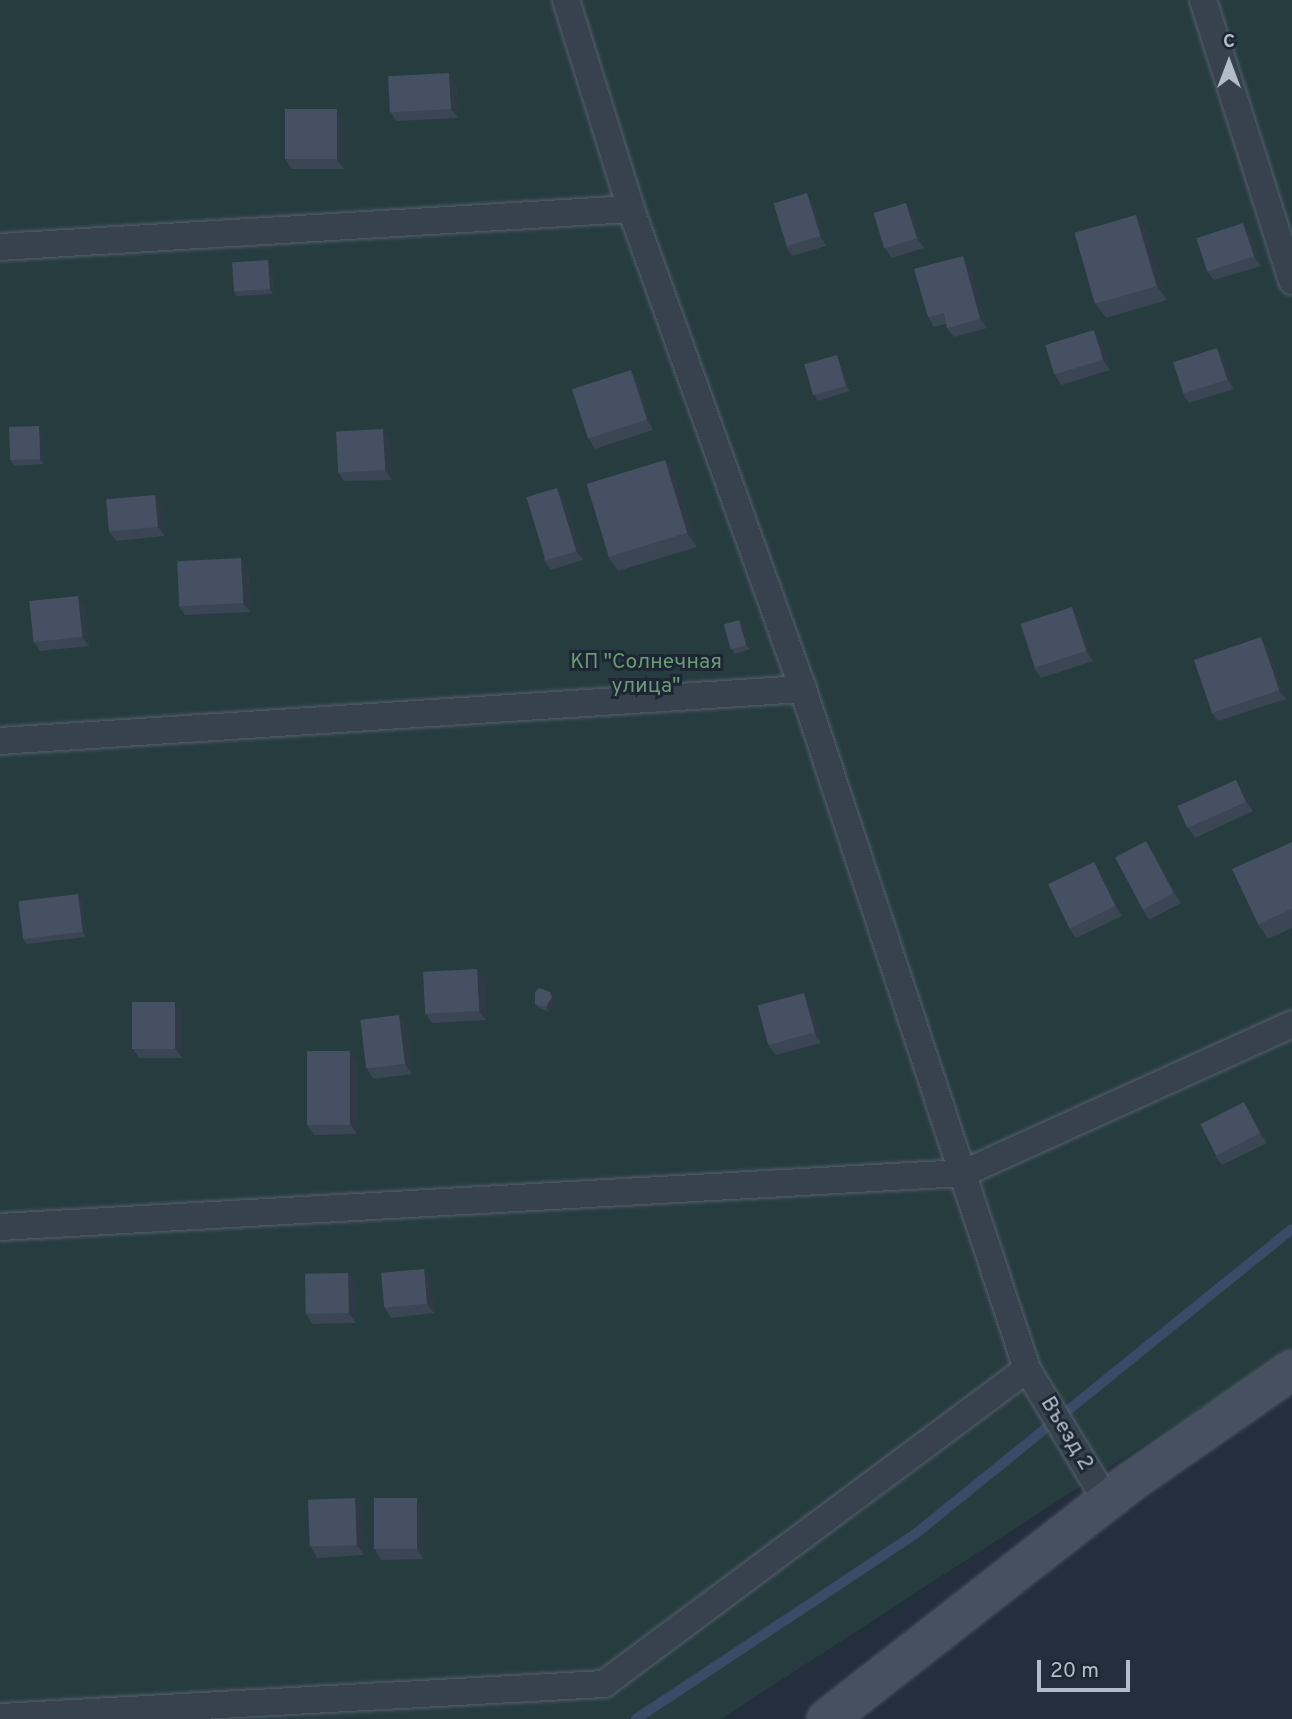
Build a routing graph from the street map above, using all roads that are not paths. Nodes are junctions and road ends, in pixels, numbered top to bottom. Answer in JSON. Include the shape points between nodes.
{"nodes":[{"id":1,"x":566,"y":0,"type":"edge"},
{"id":2,"x":1203,"y":0,"type":"edge"},
{"id":3,"x":631,"y":209,"type":"junction"},
{"id":4,"x":0,"y":247,"type":"edge"},
{"id":5,"x":1292,"y":281,"type":"edge"},
{"id":6,"x":803,"y":689,"type":"junction"},
{"id":7,"x":0,"y":741,"type":"edge"},
{"id":8,"x":1292,"y":1024,"type":"edge"},
{"id":9,"x":964,"y":1173,"type":"junction"},
{"id":10,"x":0,"y":1227,"type":"edge"},
{"id":11,"x":1027,"y":1368,"type":"junction"},
{"id":12,"x":1292,"y":1369,"type":"edge"},
{"id":13,"x":1106,"y":1500,"type":"junction"},
{"id":14,"x":0,"y":1717,"type":"edge"},
{"id":15,"x":826,"y":1719,"type":"edge"}],
"edges":[{"from":1,"to":3,"type":"street","name":"Въезд 2"},
{"from":2,"to":5,"type":"street"},
{"from":3,"to":4,"type":"street"},
{"from":3,"to":6,"type":"street","name":"Въезд 2"},
{"from":6,"to":7,"type":"street"},
{"from":6,"to":9,"type":"street","name":"Въезд 2"},
{"from":8,"to":9,"type":"street"},
{"from":9,"to":10,"type":"street"},
{"from":9,"to":11,"type":"street","name":"Въезд 2"},
{"from":11,"to":13,"type":"street","name":"Въезд 2"},
{"from":11,"to":14,"type":"street","via":[[604,1684]]},
{"from":12,"to":13,"type":"main road"},
{"from":13,"to":15,"type":"main road"}]}
